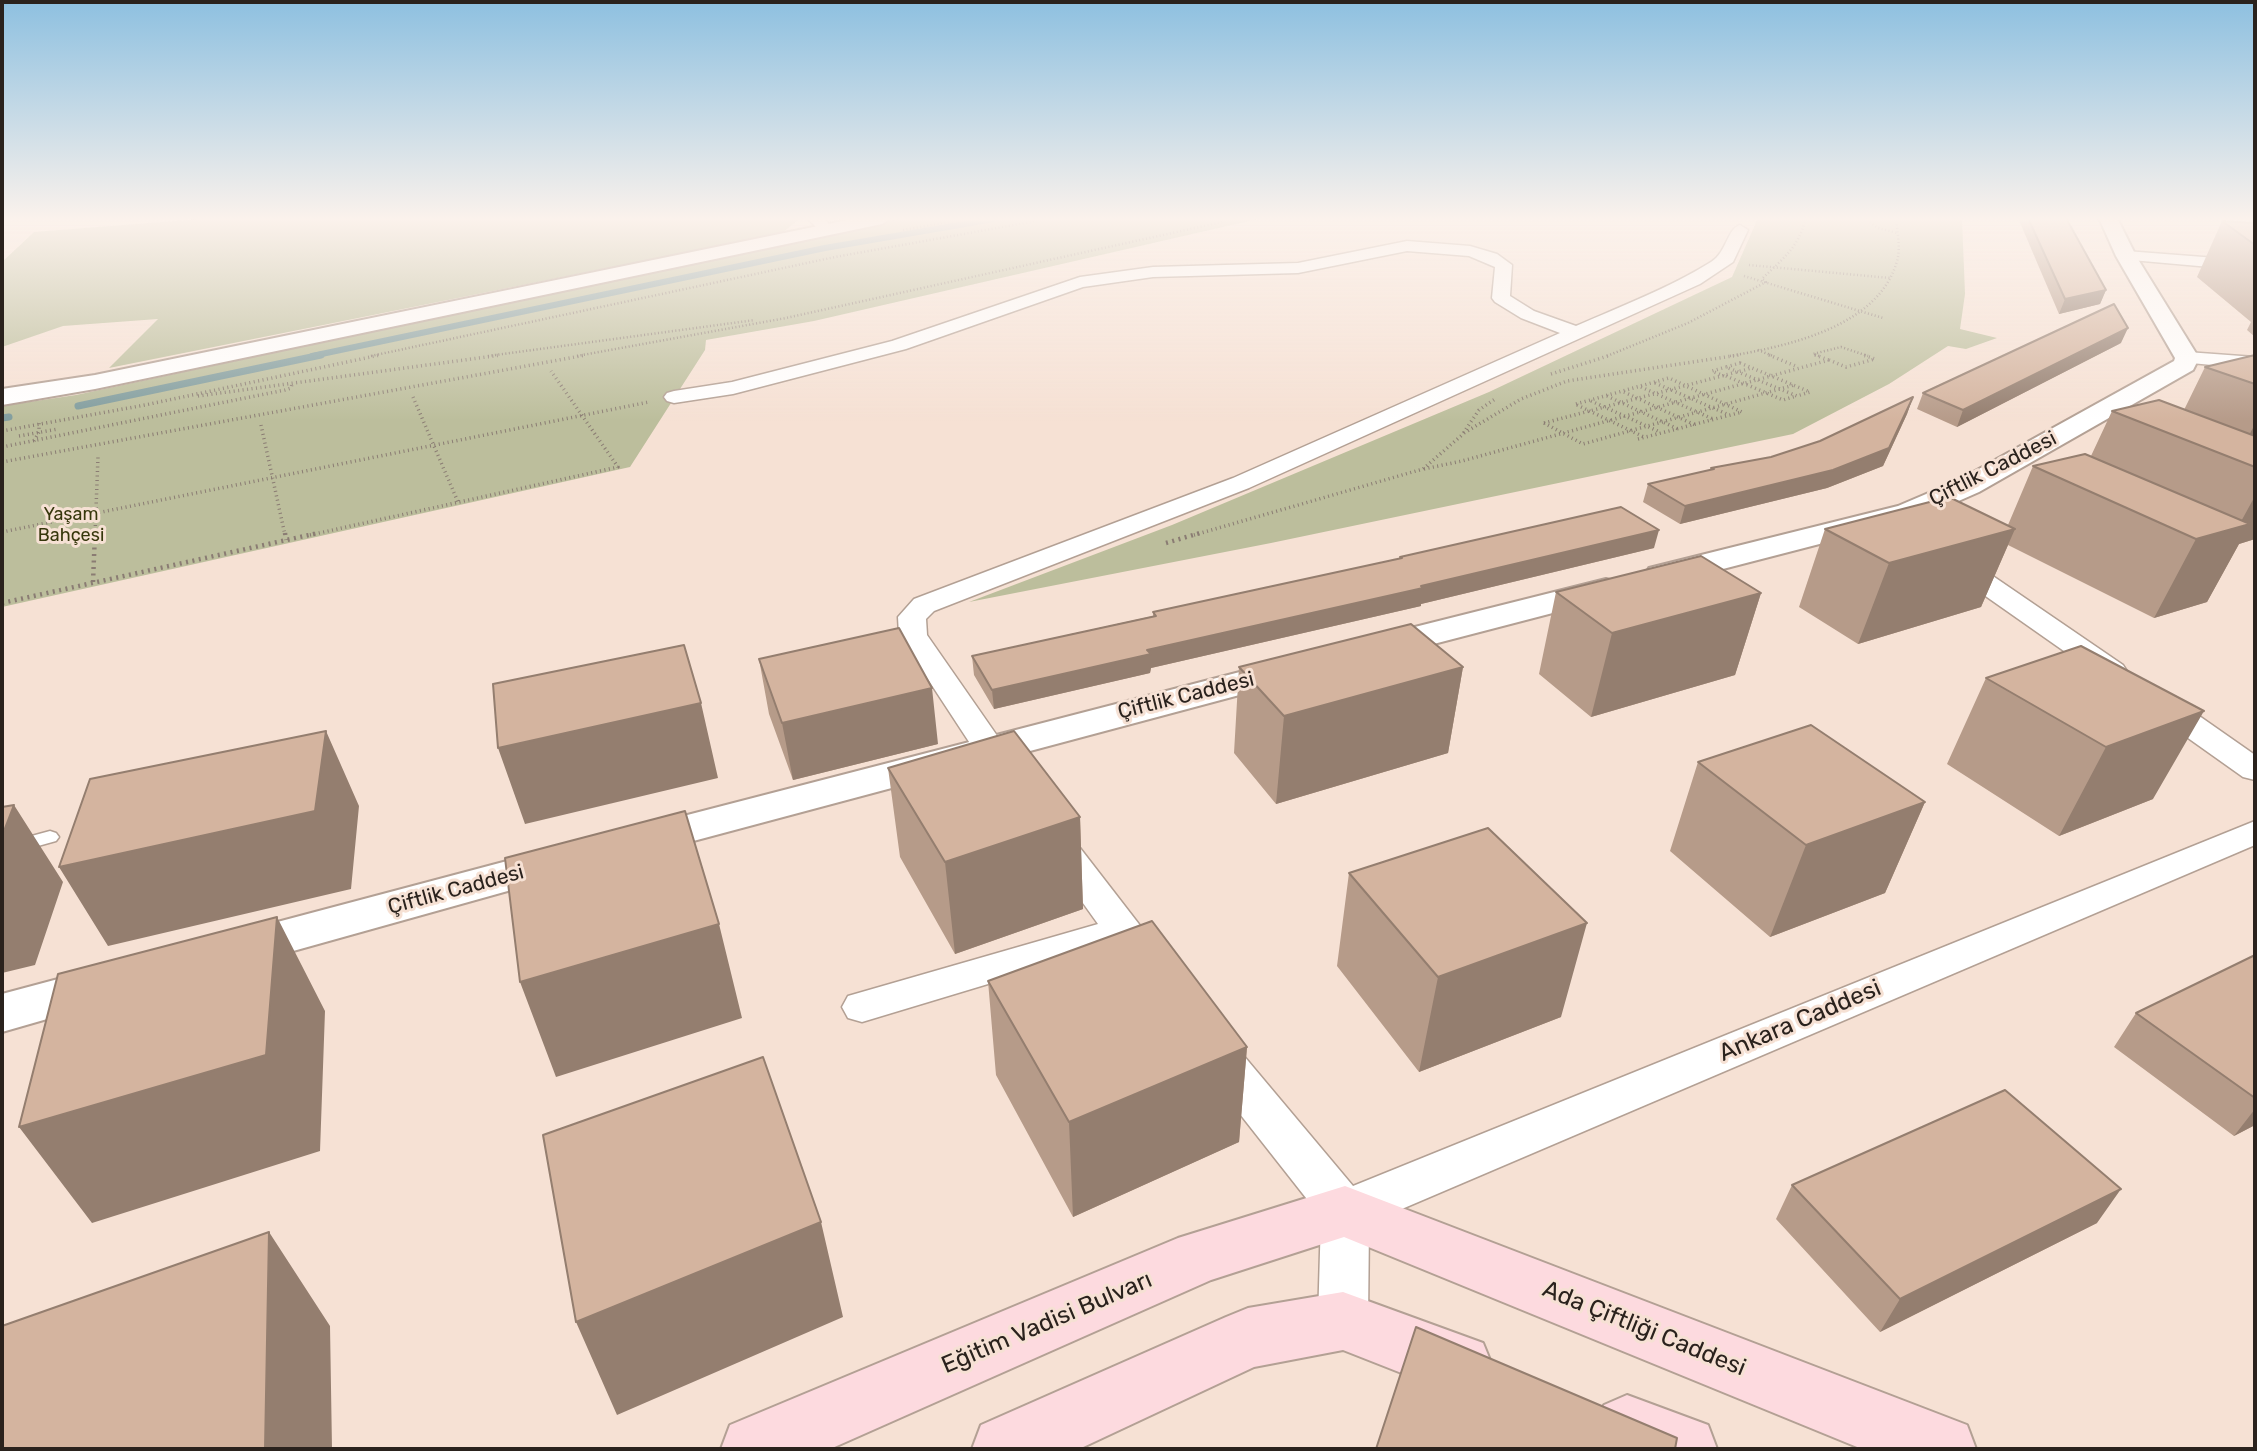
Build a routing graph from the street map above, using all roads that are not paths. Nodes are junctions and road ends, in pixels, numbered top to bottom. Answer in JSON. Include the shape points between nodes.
{"nodes":[{"id":1,"x":536,"y":286,"type":"edge"},
{"id":2,"x":1069,"y":286,"type":"edge"},
{"id":3,"x":1502,"y":286,"type":"edge"},
{"id":4,"x":1681,"y":286,"type":"edge"},
{"id":5,"x":2143,"y":286,"type":"edge"},
{"id":6,"x":1578,"y":332,"type":"junction"},
{"id":7,"x":2185,"y":362,"type":"junction"},
{"id":8,"x":2255,"y":363,"type":"edge"},
{"id":9,"x":2232,"y":385,"type":"dead end"},
{"id":10,"x":2,"y":397,"type":"edge"},
{"id":11,"x":674,"y":397,"type":"road end"},
{"id":12,"x":1889,"y":517,"type":"junction"},
{"id":13,"x":988,"y":747,"type":"junction"},
{"id":14,"x":2255,"y":770,"type":"edge"},
{"id":15,"x":2255,"y":832,"type":"edge"},
{"id":16,"x":50,"y":837,"type":"dead end"},
{"id":17,"x":2,"y":850,"type":"edge"},
{"id":18,"x":1122,"y":930,"type":"junction"},
{"id":19,"x":204,"y":958,"type":"edge"},
{"id":20,"x":137,"y":976,"type":"edge"},
{"id":21,"x":1171,"y":994,"type":"edge"},
{"id":22,"x":862,"y":1007,"type":"dead end"},
{"id":23,"x":2,"y":1013,"type":"edge"},
{"id":24,"x":1195,"y":1025,"type":"edge"},
{"id":25,"x":1345,"y":1211,"type":"junction"},
{"id":26,"x":1343,"y":1321,"type":"junction"},
{"id":27,"x":1507,"y":1382,"type":"edge"},
{"id":28,"x":1570,"y":1406,"type":"edge"},
{"id":29,"x":754,"y":1449,"type":"edge"},
{"id":30,"x":1005,"y":1449,"type":"edge"},
{"id":31,"x":1684,"y":1449,"type":"edge"},
{"id":32,"x":1943,"y":1449,"type":"edge"}],
"edges":[{"from":1,"to":10,"type":"street","via":[[95,383]]},
{"from":2,"to":11,"type":"street","via":[[899,345],[733,388]]},
{"from":3,"to":6,"type":"street","via":[[1501,298],[1516,309]]},
{"from":4,"to":6,"type":"street"},
{"from":5,"to":7,"type":"street"},
{"from":6,"to":13,"type":"street","via":[[1241,483],[924,605],[912,617],[913,635]]},
{"from":7,"to":8,"type":"street"},
{"from":7,"to":9,"type":"street"},
{"from":7,"to":12,"type":"street","name":"Çiftlik Caddesi","via":[[1969,486]]},
{"from":12,"to":13,"type":"street","name":"Çiftlik Caddesi"},
{"from":12,"to":14,"type":"street"},
{"from":13,"to":18,"type":"street"},
{"from":13,"to":19,"type":"street","name":"Çiftlik Caddesi"},
{"from":15,"to":25,"type":"street","name":"Ankara Caddesi"},
{"from":16,"to":17,"type":"lane"},
{"from":18,"to":21,"type":"street"},
{"from":18,"to":22,"type":"street"},
{"from":20,"to":23,"type":"street"},
{"from":24,"to":25,"type":"street"},
{"from":25,"to":26,"type":"street"},
{"from":25,"to":29,"type":"main road","name":"Eğitim Vadisi Bulvarı","via":[[1199,1257]]},
{"from":25,"to":32,"type":"main road","name":"Ada Çiftliği Caddesi"},
{"from":26,"to":27,"type":"main road"},
{"from":26,"to":30,"type":"main road","via":[[1248,1338]]},
{"from":28,"to":31,"type":"main road"}]}
